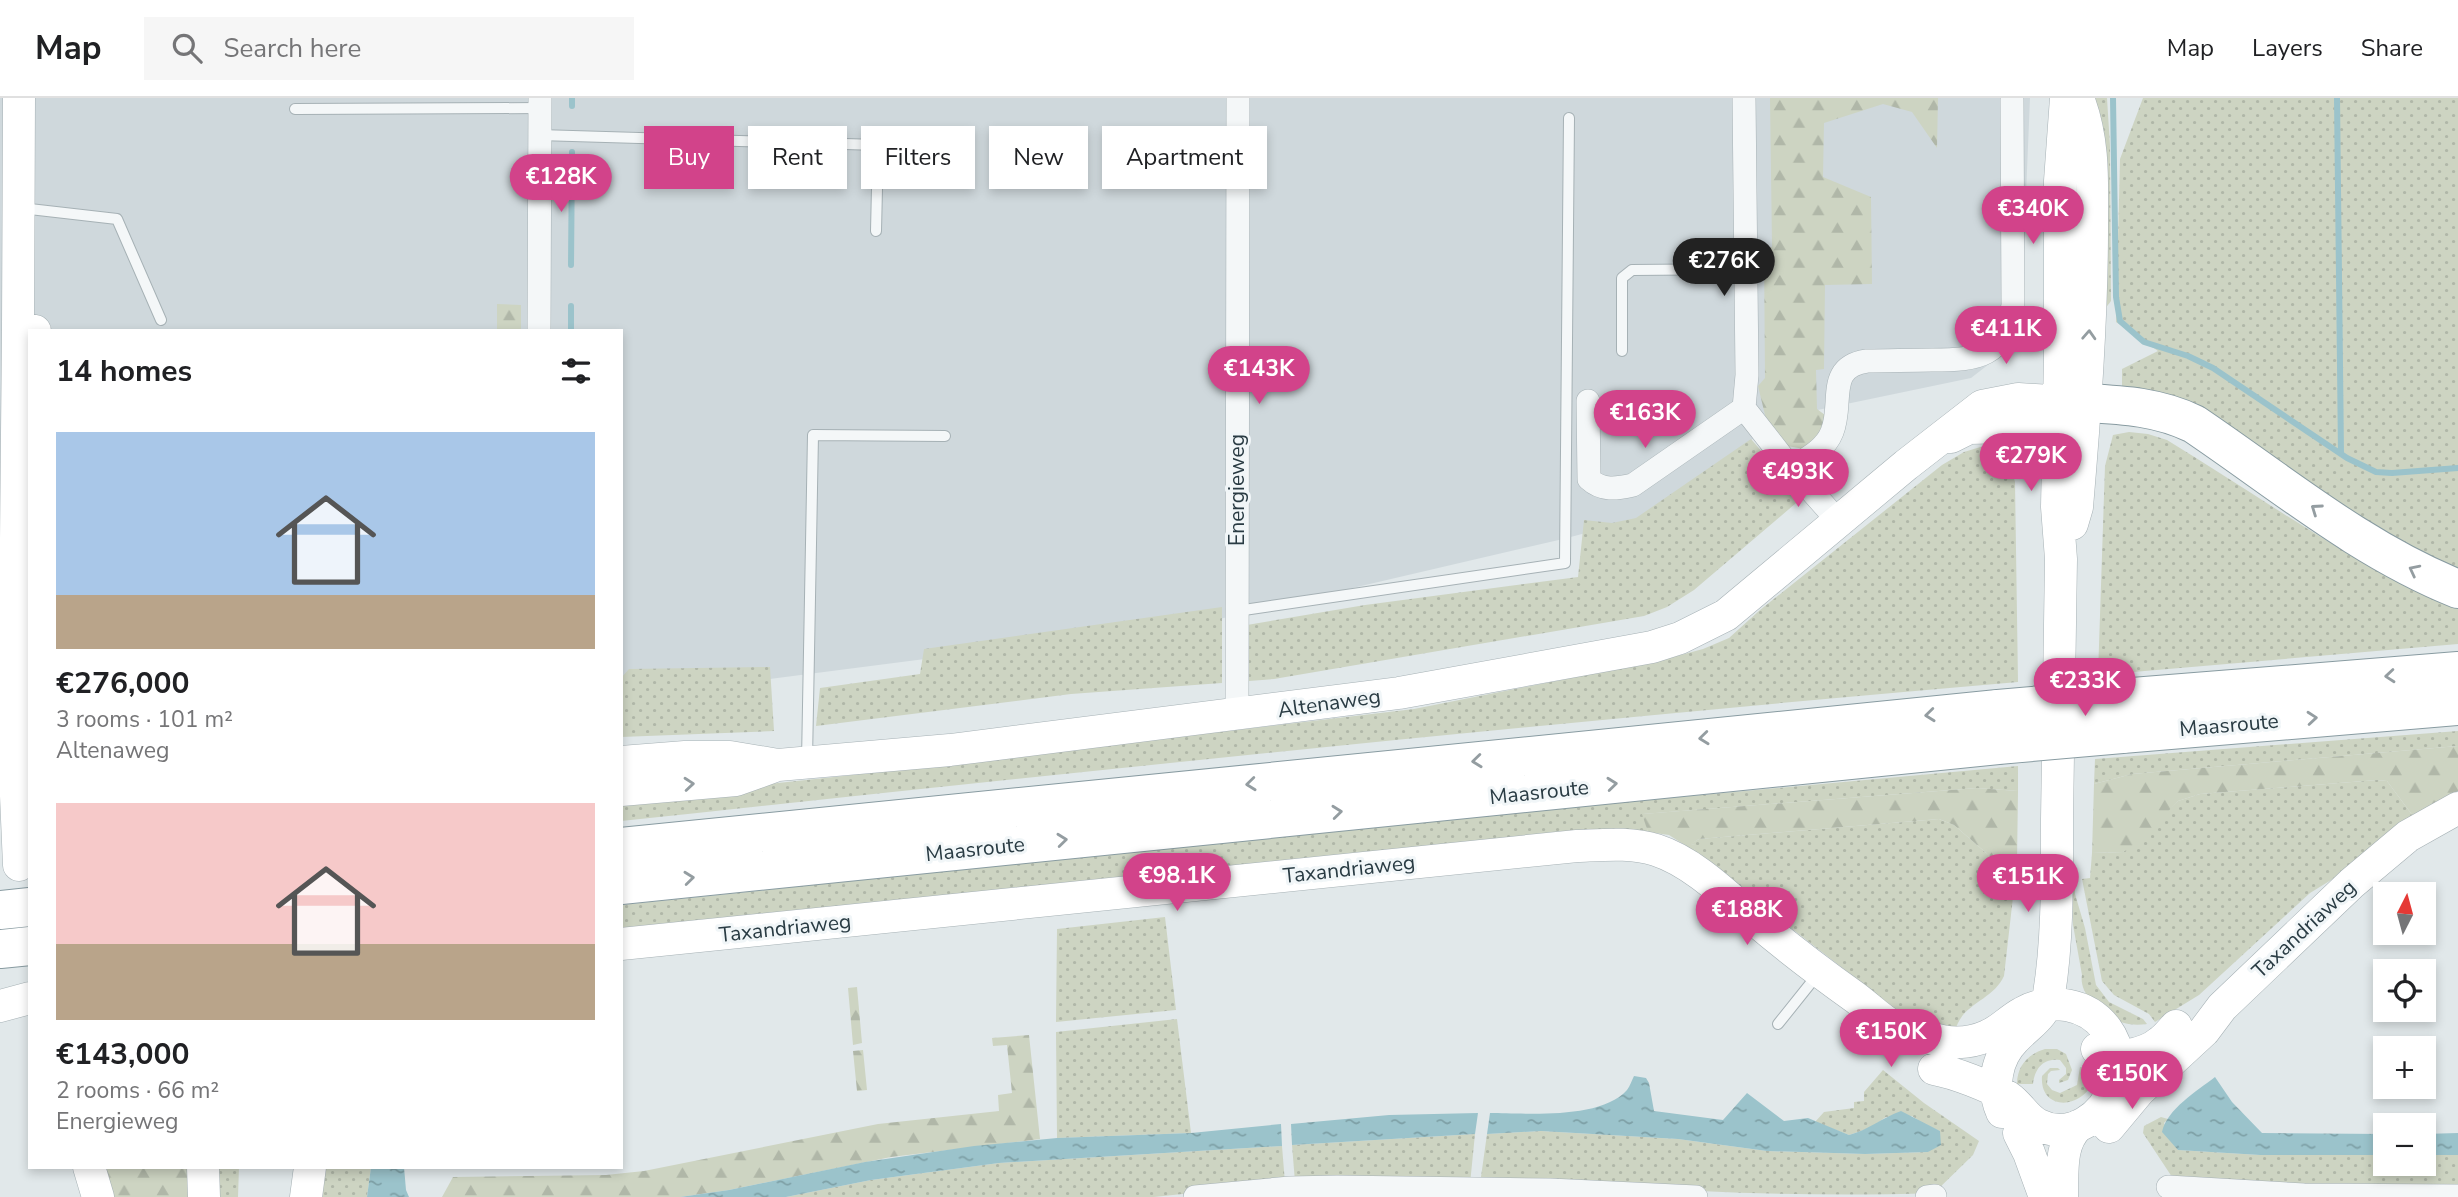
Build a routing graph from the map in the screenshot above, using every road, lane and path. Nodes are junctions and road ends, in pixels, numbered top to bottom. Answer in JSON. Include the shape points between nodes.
{"nodes":[{"id":1,"x":19,"y":98,"type":"edge"},
{"id":2,"x":1238,"y":98,"type":"edge"},
{"id":3,"x":1744,"y":98,"type":"edge"},
{"id":4,"x":2066,"y":98,"type":"edge"},
{"id":5,"x":2078,"y":98,"type":"edge"},
{"id":6,"x":2012,"y":100,"type":"dead end"},
{"id":7,"x":540,"y":103,"type":"edge"},
{"id":8,"x":295,"y":108,"type":"dead end"},
{"id":9,"x":1569,"y":118,"type":"dead end"},
{"id":10,"x":539,"y":135,"type":"junction"},
{"id":11,"x":19,"y":207,"type":"junction"},
{"id":12,"x":876,"y":231,"type":"dead end"},
{"id":13,"x":1746,"y":269,"type":"junction"},
{"id":14,"x":162,"y":320,"type":"dead end"},
{"id":15,"x":27,"y":329,"type":"edge"},
{"id":16,"x":539,"y":329,"type":"edge"},
{"id":17,"x":1622,"y":351,"type":"dead end"},
{"id":18,"x":1588,"y":401,"type":"dead end"},
{"id":19,"x":1744,"y":408,"type":"junction"},
{"id":20,"x":2068,"y":410,"type":"junction"},
{"id":21,"x":945,"y":436,"type":"dead end"},
{"id":22,"x":1791,"y":468,"type":"junction"},
{"id":23,"x":1839,"y":522,"type":"junction"},
{"id":24,"x":2458,"y":589,"type":"edge"},
{"id":25,"x":1237,"y":611,"type":"junction"},
{"id":26,"x":2458,"y":671,"type":"edge"},
{"id":27,"x":2458,"y":706,"type":"edge"},
{"id":28,"x":1237,"y":715,"type":"junction"},
{"id":29,"x":2121,"y":716,"type":"junction"},
{"id":30,"x":1998,"y":727,"type":"junction"},
{"id":31,"x":623,"y":762,"type":"edge"},
{"id":32,"x":793,"y":764,"type":"junction"},
{"id":33,"x":623,"y":790,"type":"edge"},
{"id":34,"x":2458,"y":808,"type":"edge"},
{"id":35,"x":623,"y":847,"type":"edge"},
{"id":36,"x":16,"y":865,"type":"edge"},
{"id":37,"x":623,"y":886,"type":"edge"},
{"id":38,"x":28,"y":907,"type":"edge"},
{"id":39,"x":0,"y":910,"type":"edge"},
{"id":40,"x":623,"y":944,"type":"edge"},
{"id":41,"x":28,"y":946,"type":"edge"},
{"id":42,"x":0,"y":949,"type":"edge"},
{"id":43,"x":2053,"y":954,"type":"junction"},
{"id":44,"x":1820,"y":972,"type":"junction"},
{"id":45,"x":28,"y":999,"type":"edge"},
{"id":46,"x":0,"y":1006,"type":"edge"},
{"id":47,"x":2222,"y":1007,"type":"junction"},
{"id":48,"x":2079,"y":1009,"type":"junction"},
{"id":49,"x":2027,"y":1017,"type":"junction"},
{"id":50,"x":1778,"y":1024,"type":"dead end"},
{"id":51,"x":1894,"y":1027,"type":"junction"},
{"id":52,"x":2113,"y":1044,"type":"junction"},
{"id":53,"x":2006,"y":1113,"type":"junction"},
{"id":54,"x":2076,"y":1138,"type":"junction"},
{"id":55,"x":90,"y":1169,"type":"edge"},
{"id":56,"x":203,"y":1169,"type":"edge"},
{"id":57,"x":310,"y":1169,"type":"edge"},
{"id":58,"x":2168,"y":1187,"type":"dead end"},
{"id":59,"x":1504,"y":1193,"type":"edge"},
{"id":60,"x":1550,"y":1194,"type":"edge"},
{"id":61,"x":1935,"y":1196,"type":"edge"},
{"id":62,"x":2458,"y":1196,"type":"edge"},
{"id":63,"x":98,"y":1197,"type":"edge"},
{"id":64,"x":204,"y":1197,"type":"edge"},
{"id":65,"x":306,"y":1197,"type":"edge"},
{"id":66,"x":1195,"y":1197,"type":"edge"},
{"id":67,"x":1696,"y":1197,"type":"edge"},
{"id":68,"x":1927,"y":1197,"type":"edge"},
{"id":69,"x":2045,"y":1197,"type":"edge"},
{"id":70,"x":2062,"y":1197,"type":"edge"},
{"id":71,"x":2071,"y":1197,"type":"edge"}],
"edges":[{"from":1,"to":11,"type":"main road"},
{"from":2,"to":25,"type":"street","name":"Energieweg"},
{"from":3,"to":13,"type":"street"},
{"from":4,"to":20,"type":"main road","via":[[2060,181]]},
{"from":20,"to":5,"type":"main road","one_way":true,"via":[[2092,265],[2092,148]]},
{"from":6,"to":22,"type":"street","via":[[2014,305],[2006,334],[1988,353],[1965,360],[1852,363],[1842,374],[1832,433],[1824,446]]},
{"from":7,"to":8,"type":"lane"},
{"from":7,"to":10,"type":"street"},
{"from":9,"to":25,"type":"lane","via":[[1565,563]]},
{"from":10,"to":12,"type":"lane","via":[[878,145]]},
{"from":10,"to":16,"type":"street"},
{"from":11,"to":14,"type":"lane","via":[[117,219]]},
{"from":11,"to":15,"type":"main road"},
{"from":13,"to":17,"type":"lane","via":[[1632,270],[1622,278]]},
{"from":13,"to":19,"type":"street"},
{"from":15,"to":36,"type":"main road","via":[[14,750]]},
{"from":18,"to":19,"type":"street","via":[[1589,479],[1597,486],[1615,489],[1633,485]]},
{"from":19,"to":22,"type":"street"},
{"from":20,"to":23,"type":"main road","name":"Altenaweg","via":[[2018,399],[1982,406]]},
{"from":24,"to":20,"type":"highway","one_way":true,"via":[[2372,548],[2186,420],[2148,408]]},
{"from":20,"to":43,"type":"main road","via":[[2077,508],[2061,559]]},
{"from":21,"to":32,"type":"lane","via":[[813,435]]},
{"from":22,"to":23,"type":"street"},
{"from":23,"to":28,"type":"main road","name":"Altenaweg","via":[[1726,615],[1652,647],[1399,693]]},
{"from":25,"to":28,"type":"street","name":"Energieweg"},
{"from":26,"to":29,"type":"highway","name":"Maasroute","one_way":true},
{"from":29,"to":27,"type":"highway","name":"Maasroute","one_way":true},
{"from":28,"to":32,"type":"main road","name":"Altenaweg"},
{"from":29,"to":30,"type":"highway","name":"Maasroute","bridge":true},
{"from":30,"to":35,"type":"highway","name":"Maasroute","one_way":true},
{"from":37,"to":30,"type":"highway","name":"Maasroute","one_way":true},
{"from":31,"to":32,"type":"main road","name":"Altenaweg","via":[[730,757]]},
{"from":33,"to":32,"type":"main road","name":"Altenaweg","one_way":true,"via":[[736,780]]},
{"from":34,"to":47,"type":"main road","name":"Taxandriaweg","via":[[2408,836],[2352,883]]},
{"from":38,"to":39,"type":"highway"},
{"from":40,"to":44,"type":"main road","name":"Taxandriaweg","via":[[1563,847],[1635,845],[1673,856]]},
{"from":41,"to":42,"type":"highway"},
{"from":43,"to":48,"type":"main road"},
{"from":43,"to":49,"type":"main road","via":[[2038,972]]},
{"from":44,"to":50,"type":"lane"},
{"from":44,"to":51,"type":"main road","name":"Taxandriaweg"},
{"from":45,"to":46,"type":"main road"},
{"from":47,"to":52,"type":"main road","name":"Taxandriaweg","via":[[2131,1039],[2116,1036]]},
{"from":47,"to":54,"type":"main road","name":"Taxandriaweg","via":[[2105,1131]]},
{"from":48,"to":49,"type":"main road","via":[[2063,1004]]},
{"from":48,"to":52,"type":"main road","via":[[2099,1021]]},
{"from":49,"to":51,"type":"main road","name":"Taxandriaweg","via":[[1980,1039],[1959,1042]]},
{"from":49,"to":52,"type":"main road","via":[[2069,1024],[2102,1052]]},
{"from":49,"to":53,"type":"main road","via":[[1997,1071]]},
{"from":51,"to":53,"type":"main road","name":"Taxandriaweg","via":[[1910,1052],[1934,1069],[1952,1072]]},
{"from":52,"to":54,"type":"main road","via":[[2116,1079],[2108,1101]]},
{"from":53,"to":54,"type":"main road","via":[[2040,1145]]},
{"from":53,"to":54,"type":"main road","via":[[2017,1104],[2039,1125]]},
{"from":53,"to":69,"type":"main road","via":[[2029,1153]]},
{"from":54,"to":70,"type":"main road"},
{"from":54,"to":71,"type":"main road"},
{"from":55,"to":63,"type":"main road"},
{"from":56,"to":64,"type":"main road"},
{"from":57,"to":65,"type":"main road"},
{"from":58,"to":62,"type":"street","via":[[2304,1195]]},
{"from":59,"to":60,"type":"street"},
{"from":59,"to":66,"type":"street","via":[[1290,1188]]},
{"from":60,"to":67,"type":"street"},
{"from":61,"to":68,"type":"street"}]}
